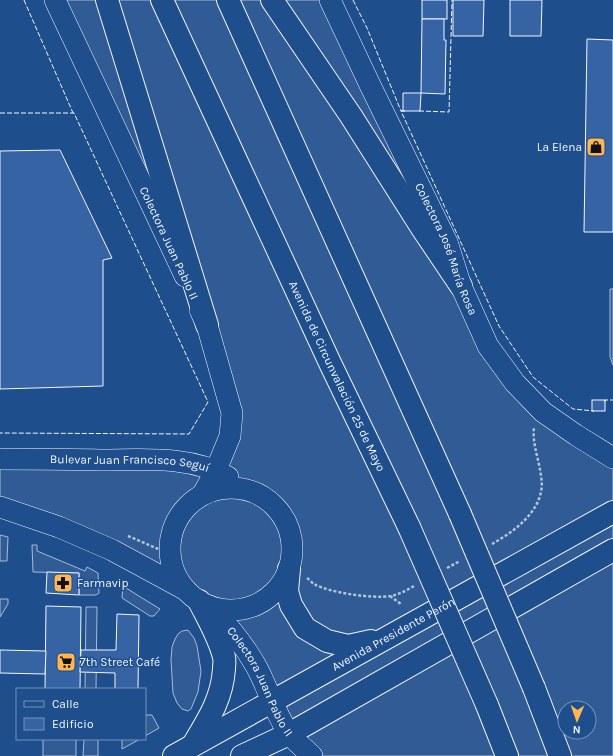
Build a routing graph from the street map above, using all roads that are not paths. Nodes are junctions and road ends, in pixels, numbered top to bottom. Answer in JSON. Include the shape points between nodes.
{"nodes":[{"id":1,"x":55,"y":0,"type":"edge"},
{"id":2,"x":107,"y":0,"type":"edge"},
{"id":3,"x":162,"y":0,"type":"edge"},
{"id":4,"x":228,"y":0,"type":"edge"},
{"id":5,"x":272,"y":0,"type":"edge"},
{"id":6,"x":330,"y":0,"type":"edge"},
{"id":7,"x":461,"y":286,"type":"junction"},
{"id":8,"x":208,"y":325,"type":"junction"},
{"id":9,"x":613,"y":458,"type":"edge"},
{"id":10,"x":0,"y":459,"type":"edge"},
{"id":11,"x":216,"y":470,"type":"junction"},
{"id":12,"x":252,"y":491,"type":"junction"},
{"id":13,"x":203,"y":494,"type":"junction"},
{"id":14,"x":0,"y":507,"type":"edge"},
{"id":15,"x":613,"y":512,"type":"edge"},
{"id":16,"x":613,"y":550,"type":"edge"},
{"id":17,"x":291,"y":562,"type":"junction"},
{"id":18,"x":198,"y":599,"type":"junction"},
{"id":19,"x":388,"y":637,"type":"junction"},
{"id":20,"x":272,"y":703,"type":"junction"},
{"id":21,"x":289,"y":734,"type":"junction"},
{"id":22,"x":193,"y":746,"type":"junction"},
{"id":23,"x":174,"y":756,"type":"edge"},
{"id":24,"x":242,"y":756,"type":"edge"},
{"id":25,"x":312,"y":756,"type":"edge"},
{"id":26,"x":506,"y":756,"type":"edge"},
{"id":27,"x":560,"y":756,"type":"edge"}],
"edges":[{"from":1,"to":8,"type":"main road","name":"Colectora Juan Pablo II"},
{"from":2,"to":8,"type":"main road"},
{"from":3,"to":26,"type":"main road","name":"Avenida de Circunvalación 25 de Mayo","bridge":true,"via":[[409,527],[487,705]]},
{"from":4,"to":27,"type":"main road","bridge":true,"via":[[460,514]]},
{"from":5,"to":7,"type":"main road"},
{"from":6,"to":7,"type":"main road","name":"Colectora José María Rosa","via":[[447,242]]},
{"from":7,"to":9,"type":"main road","name":"Colectora José María Rosa","via":[[488,346],[515,383],[543,412]]},
{"from":8,"to":11,"type":"main road","name":"Colectora Juan Pablo II","via":[[232,413],[230,436]]},
{"from":10,"to":11,"type":"main road","name":"Bulevar Juan Francisco Seguí","via":[[152,460],[195,463]]},
{"from":11,"to":12,"type":"main road","name":"Bulevar Juan Francisco Seguí"},
{"from":11,"to":13,"type":"main road","name":"Colectora Juan Pablo II"},
{"from":12,"to":13,"type":"main road","via":[[219,488]]},
{"from":12,"to":17,"type":"main road","via":[[266,498],[278,509],[287,523],[292,538]]},
{"from":13,"to":18,"type":"main road","via":[[181,513],[170,539],[172,567],[178,580]]},
{"from":14,"to":18,"type":"main road","via":[[59,527],[112,550]]},
{"from":15,"to":19,"type":"main road","name":"Avenida Presidente Perón"},
{"from":16,"to":21,"type":"main road"},
{"from":17,"to":18,"type":"main road","via":[[283,582],[263,601],[251,607],[223,610]]},
{"from":17,"to":19,"type":"main road","via":[[287,591],[291,605],[305,628],[327,642],[348,646]]},
{"from":18,"to":20,"type":"main road","name":"Colectora Juan Pablo II","via":[[226,622],[243,645],[257,667]]},
{"from":18,"to":22,"type":"main road","via":[[215,633],[224,659],[223,684],[213,712]]},
{"from":19,"to":20,"type":"main road","name":"Avenida Presidente Perón"},
{"from":20,"to":21,"type":"main road","name":"Colectora Juan Pablo II"},
{"from":20,"to":22,"type":"main road","name":"Avenida Presidente Perón"},
{"from":21,"to":24,"type":"main road"},
{"from":21,"to":25,"type":"main road","name":"Colectora Juan Pablo II"},
{"from":22,"to":23,"type":"main road","name":"Avenida Presidente Perón"}]}
